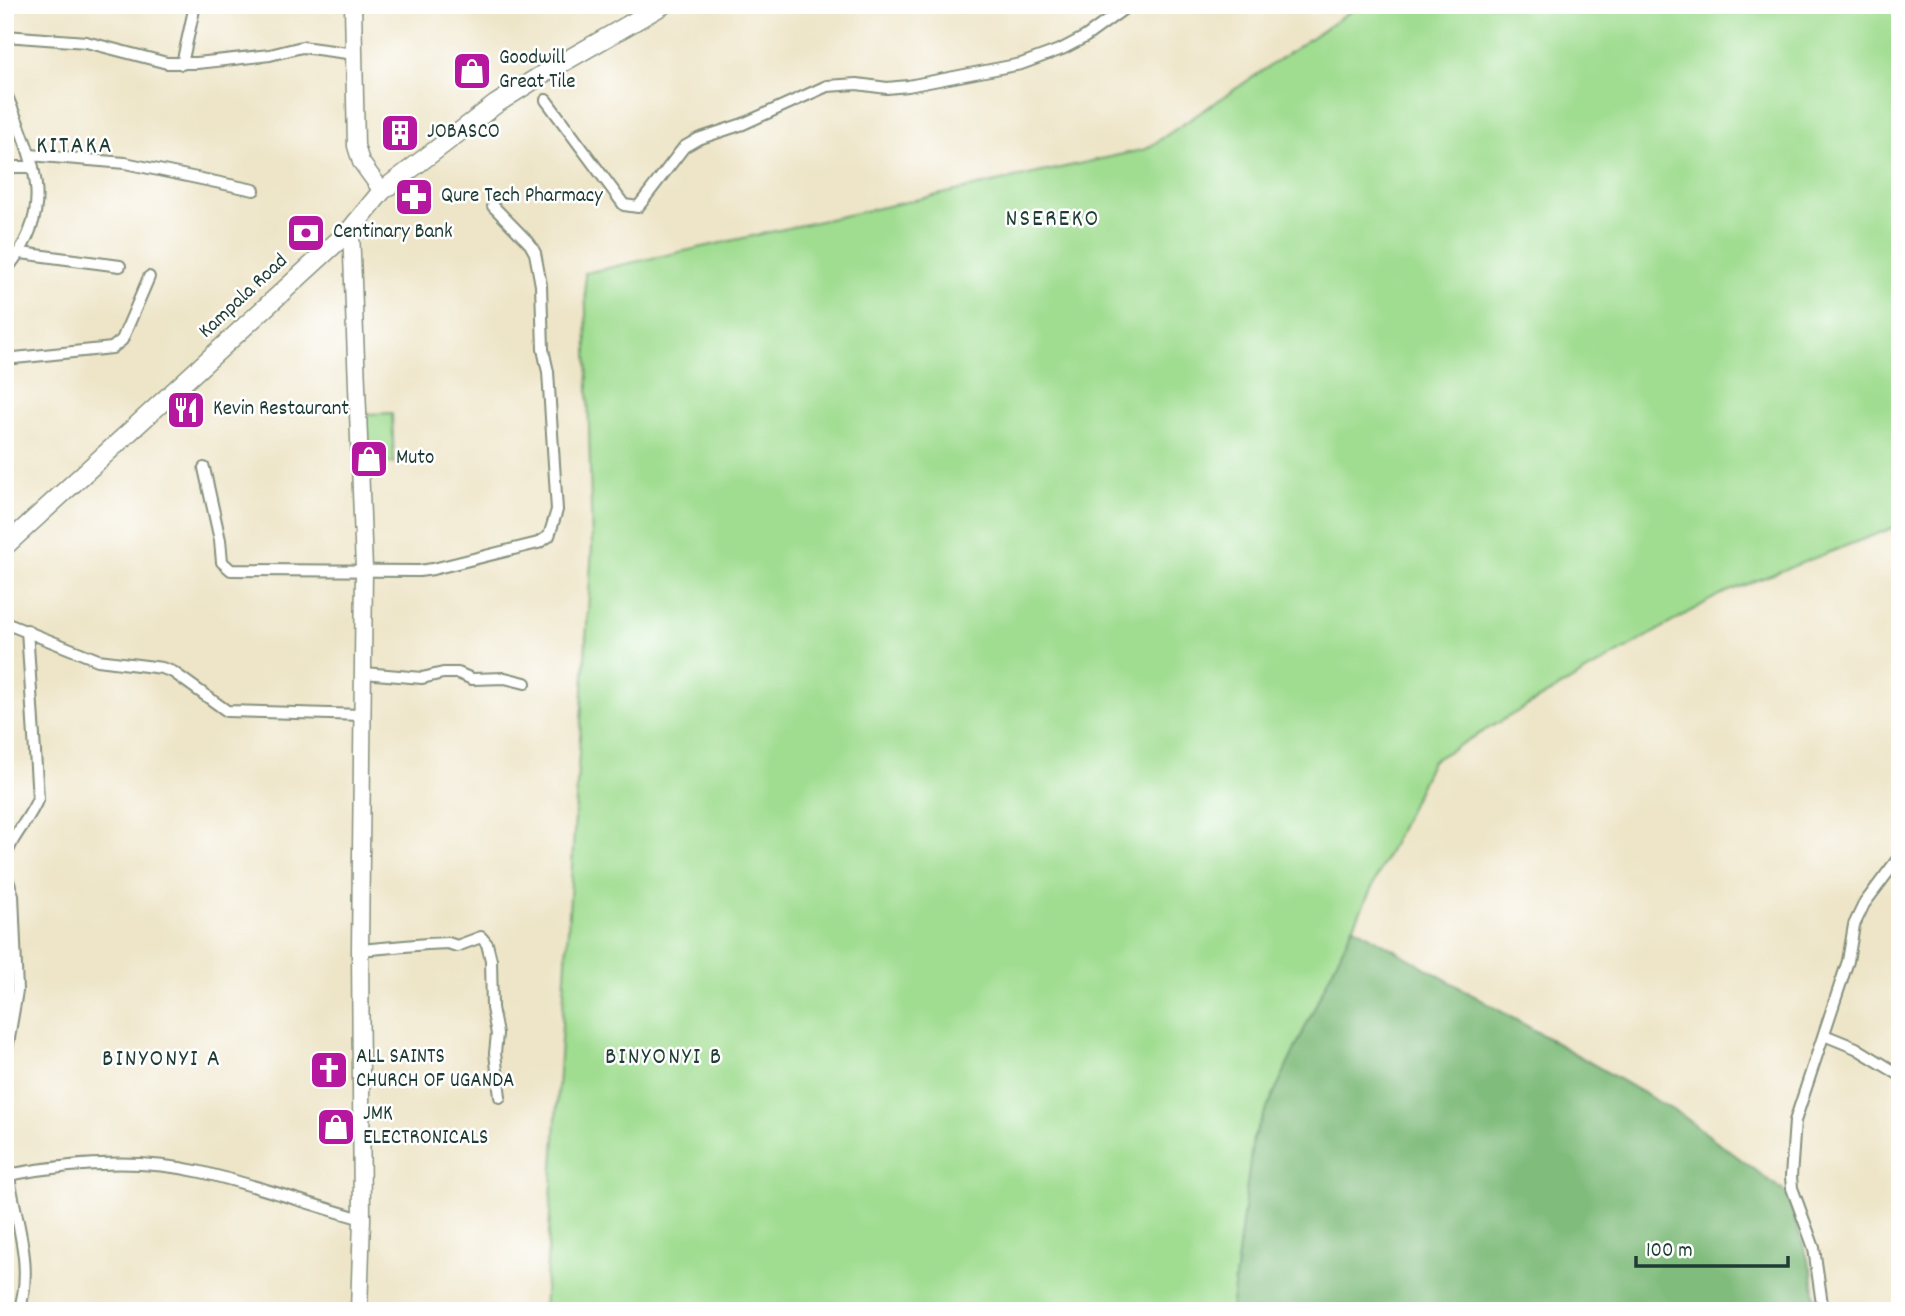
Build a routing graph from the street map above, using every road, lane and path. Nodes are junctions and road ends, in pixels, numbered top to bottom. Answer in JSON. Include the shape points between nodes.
{"nodes":[{"id":1,"x":195,"y":5,"type":"edge"},
{"id":2,"x":353,"y":5,"type":"edge"},
{"id":3,"x":430,"y":5,"type":"edge"},
{"id":4,"x":439,"y":5,"type":"edge"},
{"id":5,"x":663,"y":5,"type":"edge"},
{"id":6,"x":1129,"y":5,"type":"edge"},
{"id":7,"x":5,"y":36,"type":"edge"},
{"id":8,"x":355,"y":54,"type":"junction"},
{"id":9,"x":182,"y":64,"type":"junction"},
{"id":10,"x":5,"y":91,"type":"edge"},
{"id":11,"x":546,"y":100,"type":"dead end"},
{"id":12,"x":32,"y":161,"type":"junction"},
{"id":13,"x":5,"y":167,"type":"edge"},
{"id":14,"x":254,"y":190,"type":"dead end"},
{"id":15,"x":382,"y":191,"type":"junction"},
{"id":16,"x":493,"y":206,"type":"dead end"},
{"id":17,"x":351,"y":229,"type":"junction"},
{"id":18,"x":21,"y":253,"type":"junction"},
{"id":19,"x":120,"y":266,"type":"dead end"},
{"id":20,"x":5,"y":271,"type":"edge"},
{"id":21,"x":149,"y":277,"type":"dead end"},
{"id":22,"x":5,"y":359,"type":"edge"},
{"id":23,"x":204,"y":468,"type":"dead end"},
{"id":24,"x":5,"y":546,"type":"edge"},
{"id":25,"x":364,"y":569,"type":"junction"},
{"id":26,"x":5,"y":623,"type":"edge"},
{"id":27,"x":27,"y":631,"type":"junction"},
{"id":28,"x":363,"y":673,"type":"junction"},
{"id":29,"x":525,"y":683,"type":"dead end"},
{"id":30,"x":363,"y":715,"type":"junction"},
{"id":31,"x":1900,"y":856,"type":"edge"},
{"id":32,"x":5,"y":860,"type":"edge"},
{"id":33,"x":5,"y":872,"type":"edge"},
{"id":34,"x":360,"y":950,"type":"junction"},
{"id":35,"x":1824,"y":1035,"type":"junction"},
{"id":36,"x":5,"y":1061,"type":"edge"},
{"id":37,"x":1900,"y":1075,"type":"edge"},
{"id":38,"x":500,"y":1097,"type":"dead end"},
{"id":39,"x":5,"y":1139,"type":"edge"},
{"id":40,"x":8,"y":1175,"type":"junction"},
{"id":41,"x":362,"y":1219,"type":"junction"},
{"id":42,"x":19,"y":1311,"type":"edge"},
{"id":43,"x":359,"y":1311,"type":"edge"},
{"id":44,"x":1823,"y":1311,"type":"edge"}],
"edges":[{"from":1,"to":9,"type":"street"},
{"from":2,"to":8,"type":"main road"},
{"from":3,"to":4,"type":"street"},
{"from":5,"to":15,"type":"main road","name":"Kampala Road","via":[[496,104]]},
{"from":6,"to":11,"type":"street","via":[[1085,37],[1021,64],[908,86],[827,86],[698,139],[684,147],[638,207],[624,205]]},
{"from":7,"to":9,"type":"street","via":[[86,42]]},
{"from":8,"to":9,"type":"street","via":[[302,47]]},
{"from":8,"to":15,"type":"main road","via":[[356,146],[361,162]]},
{"from":10,"to":12,"type":"street"},
{"from":12,"to":13,"type":"street"},
{"from":12,"to":14,"type":"street","via":[[125,163]]},
{"from":12,"to":18,"type":"street","via":[[37,206]]},
{"from":15,"to":17,"type":"main road","name":"Kampala Road"},
{"from":16,"to":25,"type":"street","via":[[535,253],[552,417],[554,524],[549,536],[538,543],[433,569]]},
{"from":17,"to":24,"type":"main road","name":"Kampala Road"},
{"from":17,"to":25,"type":"main road"},
{"from":18,"to":19,"type":"street"},
{"from":18,"to":20,"type":"street"},
{"from":21,"to":22,"type":"street","via":[[122,340],[112,348]]},
{"from":23,"to":25,"type":"street","via":[[225,566],[231,570]]},
{"from":25,"to":28,"type":"main road"},
{"from":26,"to":27,"type":"street"},
{"from":27,"to":30,"type":"street","via":[[98,660],[173,672],[227,711]]},
{"from":27,"to":32,"type":"street","via":[[38,798],[9,845]]},
{"from":28,"to":29,"type":"street","via":[[422,678],[458,673],[472,679]]},
{"from":28,"to":30,"type":"main road"},
{"from":30,"to":34,"type":"main road"},
{"from":31,"to":35,"type":"street","via":[[1854,925],[1848,961]]},
{"from":33,"to":36,"type":"street","via":[[13,895],[17,990]]},
{"from":34,"to":38,"type":"street","via":[[457,946],[481,937],[491,960]]},
{"from":34,"to":41,"type":"main road"},
{"from":35,"to":37,"type":"street"},
{"from":35,"to":44,"type":"street","via":[[1798,1107],[1791,1177],[1814,1248]]},
{"from":39,"to":40,"type":"street"},
{"from":40,"to":41,"type":"street","via":[[62,1165],[171,1168],[200,1172]]},
{"from":40,"to":42,"type":"street","via":[[26,1264]]},
{"from":41,"to":43,"type":"main road"}]}
